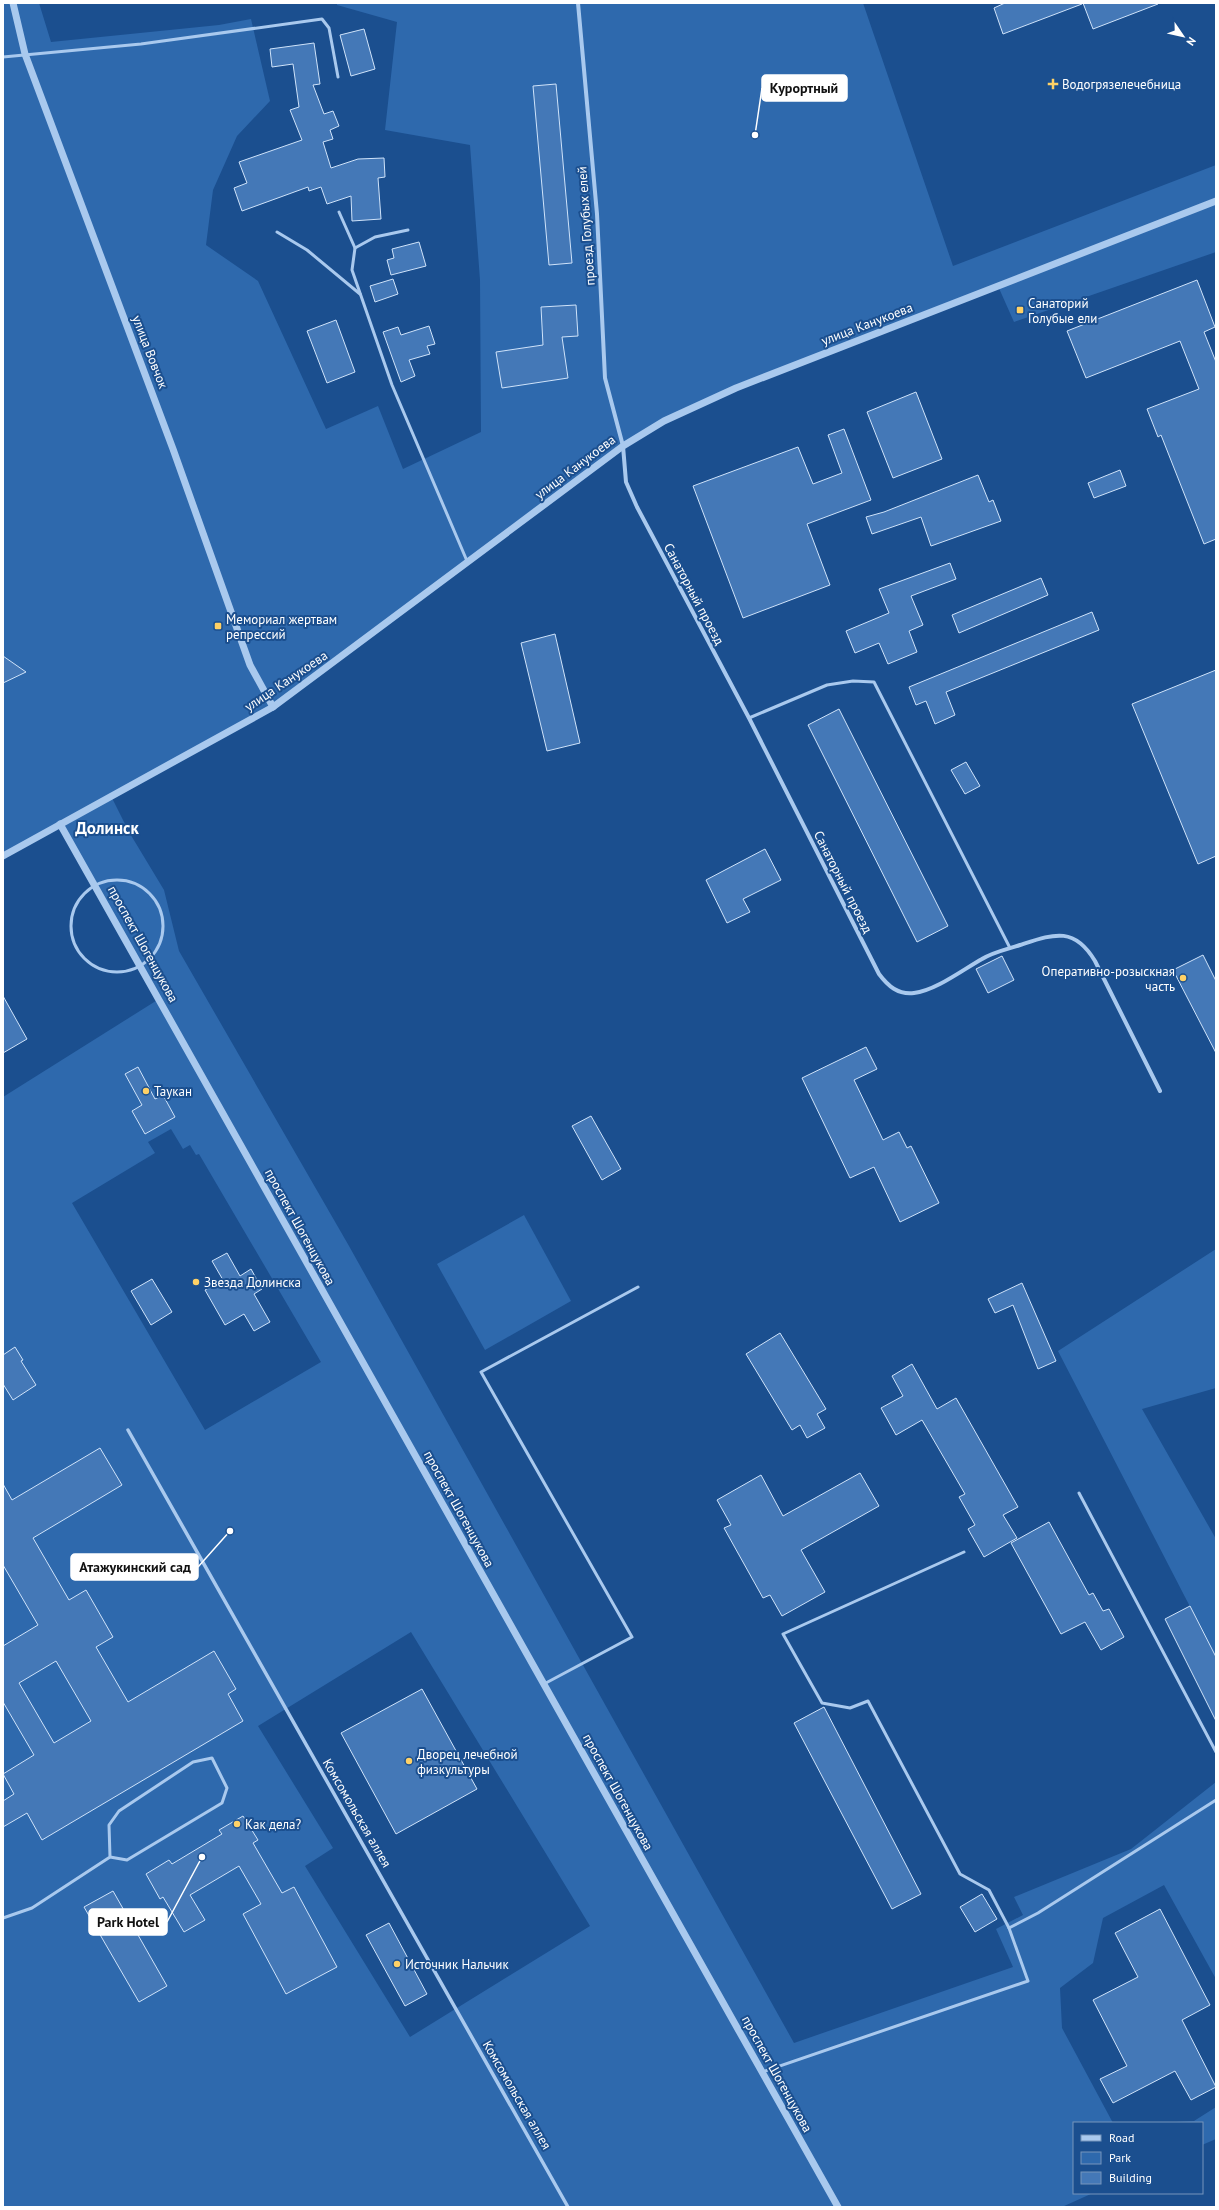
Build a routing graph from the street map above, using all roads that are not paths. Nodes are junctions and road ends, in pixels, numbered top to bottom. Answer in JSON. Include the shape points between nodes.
{"nodes":[{"id":1,"x":13,"y":3,"type":"edge"},
{"id":2,"x":578,"y":3,"type":"edge"},
{"id":3,"x":25,"y":54,"type":"junction"},
{"id":4,"x":3,"y":57,"type":"edge"},
{"id":5,"x":338,"y":77,"type":"dead end"},
{"id":6,"x":1216,"y":201,"type":"edge"},
{"id":7,"x":339,"y":212,"type":"dead end"},
{"id":8,"x":408,"y":230,"type":"dead end"},
{"id":9,"x":277,"y":232,"type":"dead end"},
{"id":10,"x":355,"y":248,"type":"junction"},
{"id":11,"x":360,"y":294,"type":"junction"},
{"id":12,"x":623,"y":446,"type":"junction"},
{"id":13,"x":468,"y":563,"type":"junction"},
{"id":14,"x":273,"y":706,"type":"junction"},
{"id":15,"x":749,"y":718,"type":"junction"},
{"id":16,"x":60,"y":824,"type":"junction"},
{"id":17,"x":3,"y":856,"type":"edge"},
{"id":18,"x":96,"y":885,"type":"junction"},
{"id":19,"x":1010,"y":948,"type":"junction"},
{"id":20,"x":141,"y":966,"type":"junction"},
{"id":21,"x":1160,"y":1091,"type":"dead end"},
{"id":22,"x":638,"y":1287,"type":"dead end"},
{"id":23,"x":128,"y":1430,"type":"dead end"},
{"id":24,"x":1078,"y":1493,"type":"dead end"},
{"id":25,"x":964,"y":1552,"type":"dead end"},
{"id":26,"x":544,"y":1684,"type":"junction"},
{"id":27,"x":1216,"y":1752,"type":"edge"},
{"id":28,"x":1216,"y":1800,"type":"edge"},
{"id":29,"x":110,"y":1857,"type":"junction"},
{"id":30,"x":3,"y":1918,"type":"edge"},
{"id":31,"x":1009,"y":1928,"type":"junction"},
{"id":32,"x":762,"y":2072,"type":"junction"},
{"id":33,"x":568,"y":2207,"type":"edge"},
{"id":34,"x":838,"y":2207,"type":"edge"}],
"edges":[{"from":1,"to":3,"type":"street","name":"улица Вовчок"},
{"from":2,"to":12,"type":"street","name":"проезд Голубых елей","via":[[597,214],[605,378]]},
{"from":3,"to":4,"type":"lane"},
{"from":3,"to":5,"type":"lane","via":[[141,44],[322,19],[329,28]]},
{"from":3,"to":14,"type":"street","name":"улица Вовчок","via":[[173,449],[250,666]]},
{"from":6,"to":12,"type":"street","name":"улица Канукоева","via":[[736,388],[664,421]]},
{"from":7,"to":10,"type":"lane"},
{"from":8,"to":10,"type":"lane","via":[[375,237]]},
{"from":9,"to":11,"type":"lane","via":[[307,250]]},
{"from":10,"to":11,"type":"lane","via":[[352,270]]},
{"from":11,"to":13,"type":"lane","via":[[392,385]]},
{"from":12,"to":13,"type":"street","name":"улица Канукоева"},
{"from":12,"to":15,"type":"street","name":"Санаторный проезд","via":[[626,482],[637,507]]},
{"from":13,"to":14,"type":"street","name":"улица Канукоева"},
{"from":14,"to":16,"type":"street","name":"улица Канукоева"},
{"from":15,"to":19,"type":"lane","via":[[827,685],[853,681],[874,682]]},
{"from":15,"to":19,"type":"street","name":"Санаторный проезд","via":[[886,983],[900,992],[916,993],[984,958]]},
{"from":16,"to":17,"type":"street","name":"улица Канукоева"},
{"from":16,"to":18,"type":"street","name":"проспект Шогенцукова"},
{"from":18,"to":20,"type":"street","name":"проспект Шогенцукова"},
{"from":18,"to":20,"type":"lane","via":[[113,880],[130,882],[146,890],[157,904],[163,920],[162,938],[154,954]]},
{"from":18,"to":20,"type":"lane","via":[[83,895],[74,909],[70,925],[81,956],[94,966],[109,972],[126,972]]},
{"from":19,"to":21,"type":"street","name":"Санаторный проезд","via":[[1057,934],[1078,940],[1087,948]]},
{"from":20,"to":26,"type":"street","name":"проспект Шогенцукова"},
{"from":22,"to":26,"type":"lane","via":[[481,1372],[632,1637]]},
{"from":23,"to":33,"type":"street","name":"Комсомольская аллея"},
{"from":24,"to":27,"type":"lane"},
{"from":25,"to":31,"type":"lane","via":[[783,1634],[822,1703],[850,1708],[868,1701],[960,1874],[989,1890]]},
{"from":26,"to":32,"type":"street","name":"проспект Шогенцукова"},
{"from":28,"to":31,"type":"lane"},
{"from":29,"to":29,"type":"lane","via":[[127,1860],[222,1803],[227,1788],[212,1758],[193,1762],[119,1811],[109,1825]]},
{"from":29,"to":30,"type":"lane","via":[[32,1908]]},
{"from":31,"to":32,"type":"lane","via":[[1028,1981]]},
{"from":32,"to":34,"type":"street","name":"проспект Шогенцукова"}]}
